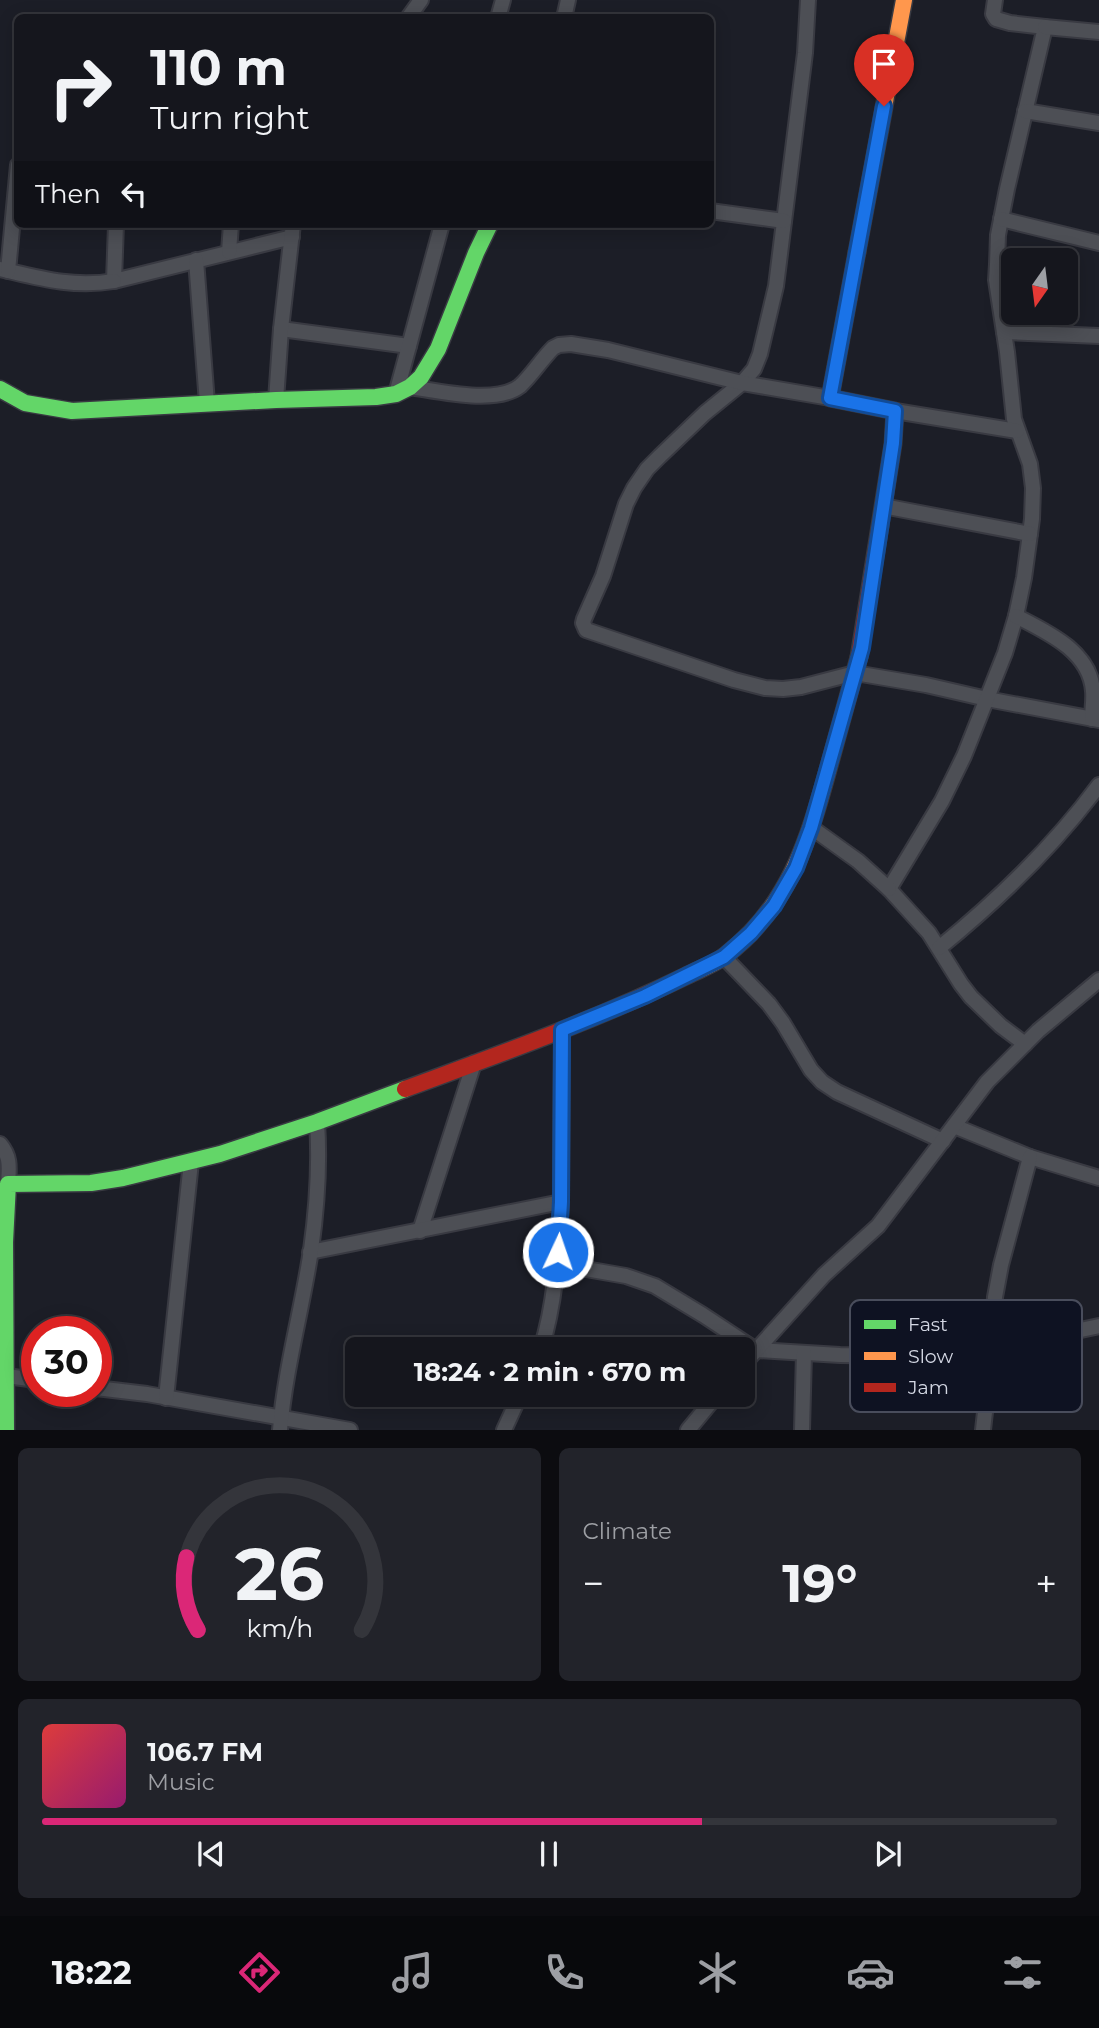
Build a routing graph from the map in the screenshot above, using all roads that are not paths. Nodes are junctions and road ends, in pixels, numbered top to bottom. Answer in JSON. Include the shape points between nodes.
{"nodes":[{"id":1,"x":808,"y":0,"type":"edge"},
{"id":2,"x":904,"y":0,"type":"edge"},
{"id":3,"x":995,"y":0,"type":"edge"},
{"id":4,"x":1045,"y":27,"type":"junction"},
{"id":5,"x":1099,"y":32,"type":"edge"},
{"id":6,"x":1025,"y":111,"type":"junction"},
{"id":7,"x":1099,"y":123,"type":"edge"},
{"id":8,"x":14,"y":195,"type":"edge"},
{"id":9,"x":714,"y":212,"type":"edge"},
{"id":10,"x":1001,"y":219,"type":"junction"},
{"id":11,"x":784,"y":221,"type":"junction"},
{"id":12,"x":116,"y":228,"type":"edge"},
{"id":13,"x":231,"y":228,"type":"edge"},
{"id":14,"x":441,"y":228,"type":"edge"},
{"id":15,"x":488,"y":228,"type":"edge"},
{"id":16,"x":293,"y":230,"type":"edge"},
{"id":17,"x":1099,"y":243,"type":"edge"},
{"id":18,"x":229,"y":252,"type":"junction"},
{"id":19,"x":197,"y":260,"type":"junction"},
{"id":20,"x":4,"y":270,"type":"edge"},
{"id":21,"x":114,"y":281,"type":"junction"},
{"id":22,"x":281,"y":329,"type":"junction"},
{"id":23,"x":1004,"y":332,"type":"junction"},
{"id":24,"x":1099,"y":336,"type":"edge"},
{"id":25,"x":409,"y":345,"type":"junction"},
{"id":26,"x":742,"y":383,"type":"junction"},
{"id":27,"x":0,"y":389,"type":"edge"},
{"id":28,"x":403,"y":391,"type":"junction"},
{"id":29,"x":830,"y":398,"type":"junction"},
{"id":30,"x":276,"y":400,"type":"junction"},
{"id":31,"x":207,"y":403,"type":"junction"},
{"id":32,"x":895,"y":411,"type":"junction"},
{"id":33,"x":1017,"y":431,"type":"junction"},
{"id":34,"x":883,"y":506,"type":"junction"},
{"id":35,"x":1030,"y":534,"type":"junction"},
{"id":36,"x":1016,"y":616,"type":"junction"},
{"id":37,"x":855,"y":673,"type":"junction"},
{"id":38,"x":987,"y":699,"type":"junction"},
{"id":39,"x":1096,"y":719,"type":"edge"},
{"id":40,"x":1099,"y":785,"type":"edge"},
{"id":41,"x":811,"y":828,"type":"junction"},
{"id":42,"x":889,"y":889,"type":"junction"},
{"id":43,"x":939,"y":948,"type":"junction"},
{"id":44,"x":724,"y":957,"type":"junction"},
{"id":45,"x":1099,"y":980,"type":"edge"},
{"id":46,"x":562,"y":1030,"type":"junction"},
{"id":47,"x":1024,"y":1044,"type":"junction"},
{"id":48,"x":474,"y":1063,"type":"junction"},
{"id":49,"x":317,"y":1122,"type":"junction"},
{"id":50,"x":954,"y":1126,"type":"junction"},
{"id":51,"x":943,"y":1141,"type":"junction"},
{"id":52,"x":0,"y":1144,"type":"edge"},
{"id":53,"x":1030,"y":1157,"type":"junction"},
{"id":54,"x":191,"y":1162,"type":"junction"},
{"id":55,"x":1099,"y":1178,"type":"edge"},
{"id":56,"x":8,"y":1184,"type":"junction"},
{"id":57,"x":561,"y":1202,"type":"junction"},
{"id":58,"x":420,"y":1231,"type":"junction"},
{"id":59,"x":310,"y":1252,"type":"junction"},
{"id":60,"x":557,"y":1264,"type":"junction"},
{"id":61,"x":995,"y":1300,"type":"edge"},
{"id":62,"x":545,"y":1337,"type":"edge"},
{"id":63,"x":756,"y":1350,"type":"junction"},
{"id":64,"x":804,"y":1353,"type":"junction"},
{"id":65,"x":850,"y":1354,"type":"edge"},
{"id":66,"x":6,"y":1376,"type":"junction"},
{"id":67,"x":21,"y":1378,"type":"edge"},
{"id":68,"x":112,"y":1390,"type":"edge"},
{"id":69,"x":166,"y":1398,"type":"junction"},
{"id":70,"x":515,"y":1407,"type":"edge"},
{"id":71,"x":708,"y":1407,"type":"edge"},
{"id":72,"x":985,"y":1412,"type":"edge"},
{"id":73,"x":281,"y":1424,"type":"edge"},
{"id":74,"x":6,"y":1430,"type":"edge"},
{"id":75,"x":350,"y":1430,"type":"edge"},
{"id":76,"x":505,"y":1430,"type":"edge"},
{"id":77,"x":688,"y":1430,"type":"edge"},
{"id":78,"x":802,"y":1430,"type":"edge"},
{"id":79,"x":983,"y":1430,"type":"edge"}],
"edges":[{"from":1,"to":11,"type":"street"},
{"from":2,"to":29,"type":"street"},
{"from":3,"to":4,"type":"street","via":[[996,19]]},
{"from":4,"to":5,"type":"street"},
{"from":4,"to":6,"type":"street"},
{"from":6,"to":7,"type":"street"},
{"from":6,"to":10,"type":"street"},
{"from":8,"to":20,"type":"street"},
{"from":9,"to":11,"type":"street"},
{"from":10,"to":17,"type":"street"},
{"from":10,"to":23,"type":"street","via":[[996,280]]},
{"from":11,"to":26,"type":"street","via":[[765,339],[754,369]]},
{"from":12,"to":21,"type":"street"},
{"from":13,"to":18,"type":"street"},
{"from":14,"to":25,"type":"street"},
{"from":15,"to":28,"type":"street","via":[[438,349],[421,377]]},
{"from":16,"to":18,"type":"street"},
{"from":16,"to":22,"type":"street"},
{"from":18,"to":19,"type":"street"},
{"from":19,"to":21,"type":"street"},
{"from":19,"to":31,"type":"street"},
{"from":20,"to":21,"type":"street","via":[[69,284]]},
{"from":22,"to":25,"type":"street"},
{"from":22,"to":30,"type":"street"},
{"from":23,"to":24,"type":"street"},
{"from":23,"to":33,"type":"street"},
{"from":25,"to":28,"type":"street"},
{"from":26,"to":28,"type":"street","via":[[571,344],[553,348],[510,392]]},
{"from":26,"to":29,"type":"street"},
{"from":26,"to":37,"type":"street","via":[[660,456],[634,488],[584,628],[765,688],[801,687]]},
{"from":27,"to":31,"type":"street","via":[[24,403],[72,411]]},
{"from":28,"to":30,"type":"street","via":[[376,397]]},
{"from":29,"to":32,"type":"street"},
{"from":30,"to":31,"type":"street"},
{"from":32,"to":33,"type":"street"},
{"from":32,"to":34,"type":"street"},
{"from":33,"to":35,"type":"street","via":[[1030,464]]},
{"from":34,"to":35,"type":"street"},
{"from":34,"to":37,"type":"street"},
{"from":35,"to":36,"type":"street"},
{"from":36,"to":38,"type":"street"},
{"from":36,"to":39,"type":"street","via":[[1052,635],[1084,664],[1090,675]]},
{"from":37,"to":38,"type":"street"},
{"from":37,"to":41,"type":"street"},
{"from":38,"to":39,"type":"street"},
{"from":38,"to":42,"type":"street","via":[[942,801]]},
{"from":40,"to":43,"type":"street","via":[[1002,894]]},
{"from":41,"to":42,"type":"street"},
{"from":41,"to":44,"type":"street","via":[[796,868],[774,906]]},
{"from":42,"to":43,"type":"street"},
{"from":43,"to":47,"type":"street","via":[[971,997]]},
{"from":44,"to":46,"type":"street"},
{"from":44,"to":51,"type":"street","via":[[769,1004],[822,1082]]},
{"from":45,"to":47,"type":"street"},
{"from":46,"to":48,"type":"street"},
{"from":46,"to":57,"type":"street"},
{"from":47,"to":50,"type":"street"},
{"from":48,"to":49,"type":"street"},
{"from":48,"to":58,"type":"street"},
{"from":49,"to":54,"type":"street"},
{"from":49,"to":59,"type":"street","via":[[319,1156]]},
{"from":50,"to":51,"type":"street"},
{"from":50,"to":53,"type":"street"},
{"from":51,"to":63,"type":"street","via":[[878,1226],[824,1275]]},
{"from":52,"to":56,"type":"street","via":[[10,1165]]},
{"from":53,"to":55,"type":"street"},
{"from":53,"to":61,"type":"street"},
{"from":54,"to":56,"type":"street","via":[[91,1183]]},
{"from":54,"to":69,"type":"street"},
{"from":56,"to":66,"type":"street"},
{"from":57,"to":58,"type":"street"},
{"from":57,"to":60,"type":"street"},
{"from":58,"to":59,"type":"street"},
{"from":59,"to":73,"type":"street"},
{"from":60,"to":62,"type":"street"},
{"from":60,"to":63,"type":"street","via":[[626,1276],[654,1286]]},
{"from":63,"to":64,"type":"street"},
{"from":64,"to":65,"type":"street"},
{"from":64,"to":78,"type":"street"},
{"from":66,"to":67,"type":"street"},
{"from":66,"to":74,"type":"street"},
{"from":68,"to":69,"type":"street"},
{"from":69,"to":73,"type":"street"},
{"from":70,"to":76,"type":"street"},
{"from":71,"to":77,"type":"street"},
{"from":72,"to":79,"type":"street"},
{"from":73,"to":75,"type":"street"}]}
